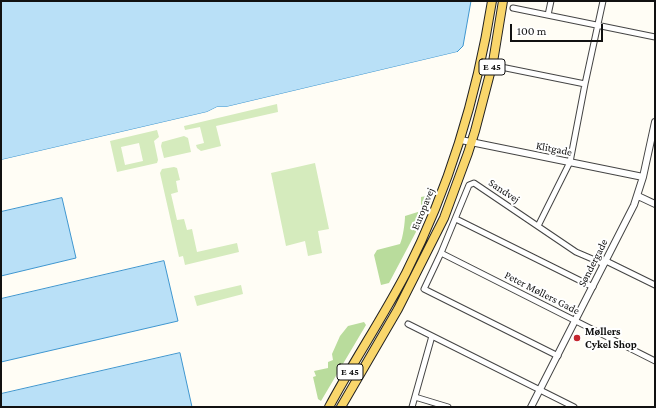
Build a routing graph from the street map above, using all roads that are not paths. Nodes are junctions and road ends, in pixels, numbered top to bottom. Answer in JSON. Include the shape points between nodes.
{"nodes":[{"id":1,"x":492,"y":1,"type":"edge"},
{"id":2,"x":503,"y":1,"type":"edge"},
{"id":3,"x":551,"y":1,"type":"edge"},
{"id":4,"x":603,"y":1,"type":"edge"},
{"id":5,"x":513,"y":8,"type":"dead end"},
{"id":6,"x":548,"y":15,"type":"junction"},
{"id":7,"x":598,"y":25,"type":"junction"},
{"id":8,"x":655,"y":37,"type":"edge"},
{"id":9,"x":501,"y":68,"type":"dead end"},
{"id":10,"x":585,"y":84,"type":"junction"},
{"id":11,"x":655,"y":122,"type":"edge"},
{"id":12,"x":653,"y":138,"type":"edge"},
{"id":13,"x":460,"y":140,"type":"junction"},
{"id":14,"x":472,"y":142,"type":"junction"},
{"id":15,"x":570,"y":162,"type":"junction"},
{"id":16,"x":643,"y":177,"type":"junction"},
{"id":17,"x":638,"y":196,"type":"junction"},
{"id":18,"x":655,"y":204,"type":"edge"},
{"id":19,"x":456,"y":219,"type":"junction"},
{"id":20,"x":538,"y":226,"type":"junction"},
{"id":21,"x":441,"y":253,"type":"junction"},
{"id":22,"x":605,"y":263,"type":"junction"},
{"id":23,"x":655,"y":285,"type":"edge"},
{"id":24,"x":593,"y":287,"type":"junction"},
{"id":25,"x":576,"y":321,"type":"junction"},
{"id":26,"x":408,"y":324,"type":"dead end"},
{"id":27,"x":432,"y":336,"type":"junction"},
{"id":28,"x":558,"y":356,"type":"junction"},
{"id":29,"x":655,"y":361,"type":"edge"},
{"id":30,"x":540,"y":390,"type":"junction"},
{"id":31,"x":415,"y":397,"type":"junction"},
{"id":32,"x":329,"y":407,"type":"edge"},
{"id":33,"x":341,"y":407,"type":"edge"},
{"id":34,"x":412,"y":407,"type":"edge"},
{"id":35,"x":448,"y":407,"type":"edge"},
{"id":36,"x":531,"y":407,"type":"edge"},
{"id":37,"x":574,"y":407,"type":"edge"}],
"edges":[{"from":1,"to":13,"type":"main road","name":"Europavej","number":"E 45","via":[[479,71]]},
{"from":2,"to":14,"type":"main road","name":"Europavej","number":"E 45","via":[[493,62]]},
{"from":3,"to":6,"type":"street"},
{"from":4,"to":7,"type":"street"},
{"from":5,"to":6,"type":"street"},
{"from":6,"to":7,"type":"street"},
{"from":7,"to":8,"type":"street"},
{"from":7,"to":10,"type":"street"},
{"from":9,"to":10,"type":"street"},
{"from":10,"to":15,"type":"street"},
{"from":11,"to":12,"type":"street","name":"Søndergade"},
{"from":12,"to":16,"type":"street","name":"Søndergade"},
{"from":13,"to":14,"type":"street","name":"Klitgade"},
{"from":13,"to":32,"type":"main road","name":"Europavej","number":"E 45","via":[[432,216],[412,259]]},
{"from":14,"to":15,"type":"street","name":"Klitgade"},
{"from":14,"to":33,"type":"main road","name":"Europavej","number":"E 45","via":[[444,218],[398,309]]},
{"from":15,"to":16,"type":"street","name":"Klitgade"},
{"from":15,"to":20,"type":"street"},
{"from":16,"to":17,"type":"street","name":"Søndergade"},
{"from":17,"to":18,"type":"street"},
{"from":17,"to":22,"type":"street","name":"Søndergade"},
{"from":19,"to":20,"type":"street","name":"Sandvej","via":[[469,185],[474,183]]},
{"from":19,"to":21,"type":"street","name":"Sandvej"},
{"from":19,"to":24,"type":"street"},
{"from":20,"to":22,"type":"street","name":"Sandvej","via":[[576,252]]},
{"from":21,"to":25,"type":"street","name":"Peter Møllers Gade"},
{"from":21,"to":28,"type":"street","name":"Sandvej","via":[[424,289]]},
{"from":22,"to":23,"type":"street","name":"Sandvej"},
{"from":22,"to":24,"type":"street","name":"Søndergade"},
{"from":24,"to":25,"type":"street","name":"Søndergade"},
{"from":25,"to":28,"type":"street","name":"Søndergade"},
{"from":25,"to":29,"type":"street","name":"Peter Møllers Gade"},
{"from":26,"to":27,"type":"street"},
{"from":27,"to":30,"type":"street"},
{"from":27,"to":31,"type":"street"},
{"from":28,"to":30,"type":"street","name":"Søndergade"},
{"from":30,"to":36,"type":"street","name":"Søndergade"},
{"from":30,"to":37,"type":"street"},
{"from":31,"to":34,"type":"street"},
{"from":31,"to":35,"type":"street"}]}
